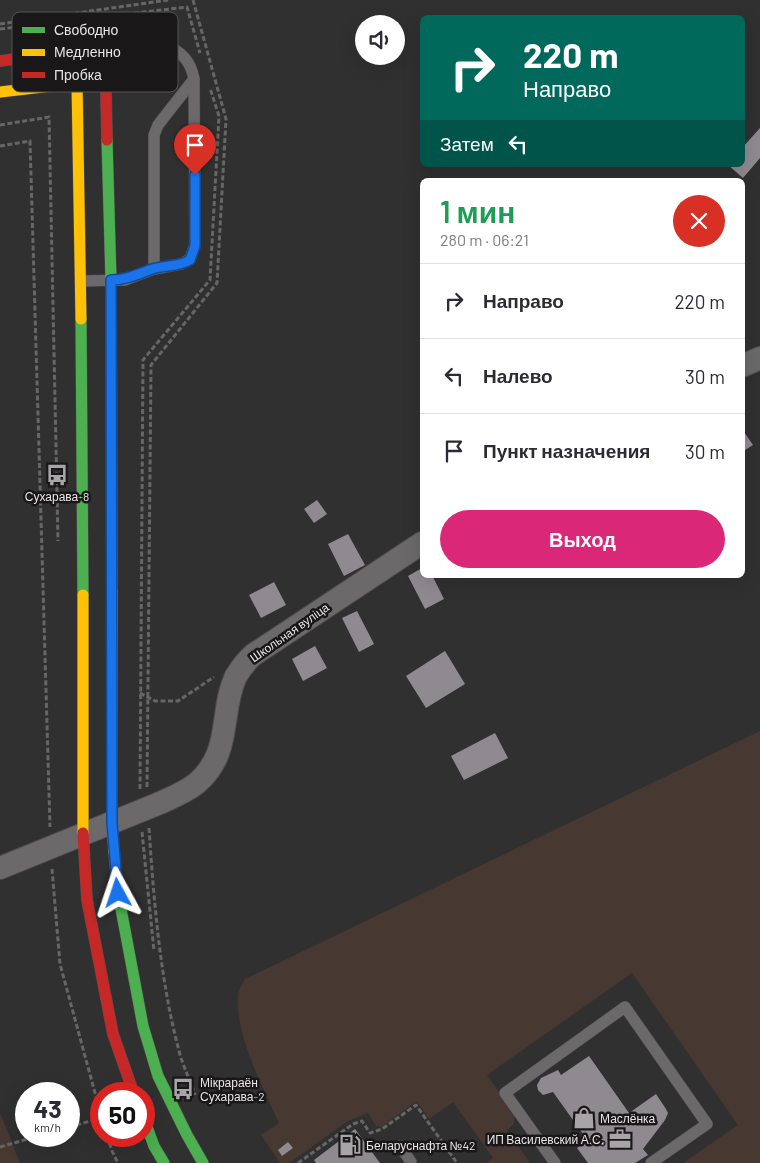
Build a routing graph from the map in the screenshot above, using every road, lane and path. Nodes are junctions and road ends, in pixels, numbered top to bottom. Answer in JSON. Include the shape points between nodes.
{"nodes":[{"id":1,"x":168,"y":0,"type":"edge"},
{"id":2,"x":193,"y":0,"type":"edge"},
{"id":3,"x":84,"y":12,"type":"edge"},
{"id":4,"x":144,"y":12,"type":"edge"},
{"id":5,"x":178,"y":52,"type":"edge"},
{"id":6,"x":203,"y":62,"type":"dead end"},
{"id":7,"x":194,"y":79,"type":"junction"},
{"id":8,"x":208,"y":80,"type":"dead end"},
{"id":9,"x":77,"y":92,"type":"edge"},
{"id":10,"x":107,"y":92,"type":"edge"},
{"id":11,"x":0,"y":146,"type":"edge"},
{"id":12,"x":154,"y":269,"type":"junction"},
{"id":13,"x":111,"y":280,"type":"junction"},
{"id":14,"x":81,"y":281,"type":"junction"},
{"id":15,"x":760,"y":358,"type":"edge"},
{"id":16,"x":745,"y":365,"type":"edge"},
{"id":17,"x":420,"y":544,"type":"edge"},
{"id":18,"x":244,"y":664,"type":"junction"},
{"id":19,"x":139,"y":693,"type":"junction"},
{"id":20,"x":148,"y":697,"type":"junction"},
{"id":21,"x":144,"y":810,"type":"junction"},
{"id":22,"x":112,"y":823,"type":"junction"},
{"id":23,"x":83,"y":834,"type":"junction"},
{"id":24,"x":50,"y":848,"type":"junction"},
{"id":25,"x":0,"y":868,"type":"edge"},
{"id":26,"x":154,"y":955,"type":"dead end"},
{"id":27,"x":92,"y":1082,"type":"edge"},
{"id":28,"x":130,"y":1082,"type":"edge"},
{"id":29,"x":198,"y":1103,"type":"dead end"},
{"id":30,"x":15,"y":1143,"type":"edge"},
{"id":31,"x":400,"y":1146,"type":"dead end"},
{"id":32,"x":0,"y":1147,"type":"edge"},
{"id":33,"x":111,"y":1147,"type":"edge"},
{"id":34,"x":155,"y":1147,"type":"edge"},
{"id":35,"x":118,"y":1163,"type":"edge"},
{"id":36,"x":164,"y":1163,"type":"edge"},
{"id":37,"x":203,"y":1163,"type":"edge"},
{"id":38,"x":298,"y":1163,"type":"edge"},
{"id":39,"x":411,"y":1163,"type":"edge"},
{"id":40,"x":457,"y":1163,"type":"edge"},
{"id":41,"x":555,"y":1163,"type":"edge"},
{"id":42,"x":651,"y":1163,"type":"edge"}],
"edges":[{"from":1,"to":3,"type":"path"},
{"from":2,"to":20,"type":"path","via":[[226,119],[217,283],[151,365]]},
{"from":4,"to":6,"type":"path","via":[[187,7]]},
{"from":5,"to":7,"type":"lane","via":[[192,69]]},
{"from":7,"to":12,"type":"lane","via":[[158,125],[154,135]]},
{"from":7,"to":12,"type":"lane","via":[[193,254],[190,260],[181,264]]},
{"from":8,"to":19,"type":"path","via":[[218,116],[210,280],[143,360]]},
{"from":9,"to":14,"type":"main road"},
{"from":10,"to":13,"type":"main road"},
{"from":11,"to":24,"type":"path","via":[[30,141]]},
{"from":12,"to":13,"type":"lane","via":[[125,280]]},
{"from":13,"to":14,"type":"lane"},
{"from":13,"to":22,"type":"main road"},
{"from":14,"to":23,"type":"main road"},
{"from":15,"to":16,"type":"street"},
{"from":17,"to":18,"type":"street","name":"Школьная вуліца"},
{"from":18,"to":20,"type":"path","via":[[228,667],[178,701],[156,701]]},
{"from":18,"to":21,"type":"street","name":"Школьная вуліца","via":[[232,688],[221,748],[211,766],[190,788]]},
{"from":19,"to":20,"type":"path"},
{"from":19,"to":21,"type":"path"},
{"from":20,"to":21,"type":"path"},
{"from":21,"to":22,"type":"street","name":"Школьная вуліца"},
{"from":21,"to":26,"type":"path"},
{"from":21,"to":29,"type":"path","via":[[167,999],[180,1053]]},
{"from":22,"to":23,"type":"street","name":"Школьная вуліца"},
{"from":22,"to":37,"type":"main road","via":[[118,893],[143,1026],[158,1076]]},
{"from":23,"to":24,"type":"street","name":"Школьная вуліца"},
{"from":23,"to":28,"type":"main road","via":[[87,900],[113,1034]]},
{"from":24,"to":25,"type":"street","name":"Школьная вуліца"},
{"from":24,"to":27,"type":"path","via":[[60,964]]},
{"from":30,"to":32,"type":"path"},
{"from":31,"to":39,"type":"lane"},
{"from":33,"to":35,"type":"path"},
{"from":34,"to":36,"type":"main road"},
{"from":38,"to":40,"type":"path","via":[[353,1124],[362,1121],[370,1133],[382,1130],[416,1105]]},
{"from":41,"to":42,"type":"lane","via":[[505,1093],[625,1007],[706,1124]]}]}
